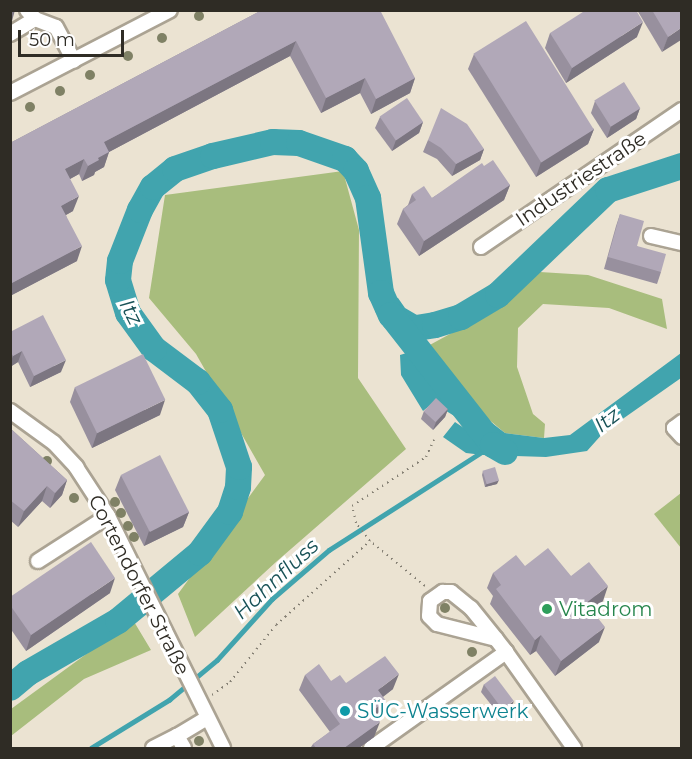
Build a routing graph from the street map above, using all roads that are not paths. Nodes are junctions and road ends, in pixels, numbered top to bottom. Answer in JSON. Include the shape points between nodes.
{"nodes":[{"id":1,"x":170,"y":10,"type":"edge"},
{"id":2,"x":31,"y":15,"type":"edge"},
{"id":3,"x":10,"y":34,"type":"edge"},
{"id":4,"x":74,"y":61,"type":"junction"},
{"id":5,"x":10,"y":93,"type":"edge"},
{"id":6,"x":681,"y":110,"type":"edge"},
{"id":7,"x":651,"y":236,"type":"dead end"},
{"id":8,"x":681,"y":243,"type":"edge"},
{"id":9,"x":481,"y":247,"type":"dead end"},
{"id":10,"x":10,"y":411,"type":"edge"},
{"id":11,"x":681,"y":422,"type":"edge"},
{"id":12,"x":681,"y":437,"type":"edge"},
{"id":13,"x":108,"y":516,"type":"junction"},
{"id":14,"x":38,"y":561,"type":"dead end"},
{"id":15,"x":496,"y":639,"type":"junction"},
{"id":16,"x":506,"y":652,"type":"junction"},
{"id":17,"x":207,"y":718,"type":"junction"},
{"id":18,"x":177,"y":736,"type":"junction"},
{"id":19,"x":153,"y":748,"type":"edge"},
{"id":20,"x":184,"y":748,"type":"edge"},
{"id":21,"x":223,"y":748,"type":"edge"},
{"id":22,"x":371,"y":748,"type":"edge"},
{"id":23,"x":574,"y":748,"type":"edge"}],
"edges":[{"from":1,"to":4,"type":"street"},
{"from":2,"to":3,"type":"street"},
{"from":2,"to":4,"type":"street","via":[[56,27]]},
{"from":4,"to":5,"type":"street"},
{"from":6,"to":9,"type":"street","name":"Industriestraße"},
{"from":7,"to":8,"type":"street"},
{"from":10,"to":13,"type":"street","name":"Cortendorfer Straße","via":[[54,443],[76,467]]},
{"from":11,"to":12,"type":"street","via":[[674,428]]},
{"from":13,"to":14,"type":"street"},
{"from":13,"to":17,"type":"street","name":"Cortendorfer Straße"},
{"from":15,"to":15,"type":"street","via":[[459,596],[451,592],[436,595],[428,609],[437,624]]},
{"from":15,"to":16,"type":"street"},
{"from":16,"to":22,"type":"street"},
{"from":16,"to":23,"type":"street"},
{"from":17,"to":18,"type":"street"},
{"from":17,"to":21,"type":"street","name":"Cortendorfer Straße"},
{"from":18,"to":19,"type":"street"},
{"from":18,"to":20,"type":"street"}]}
